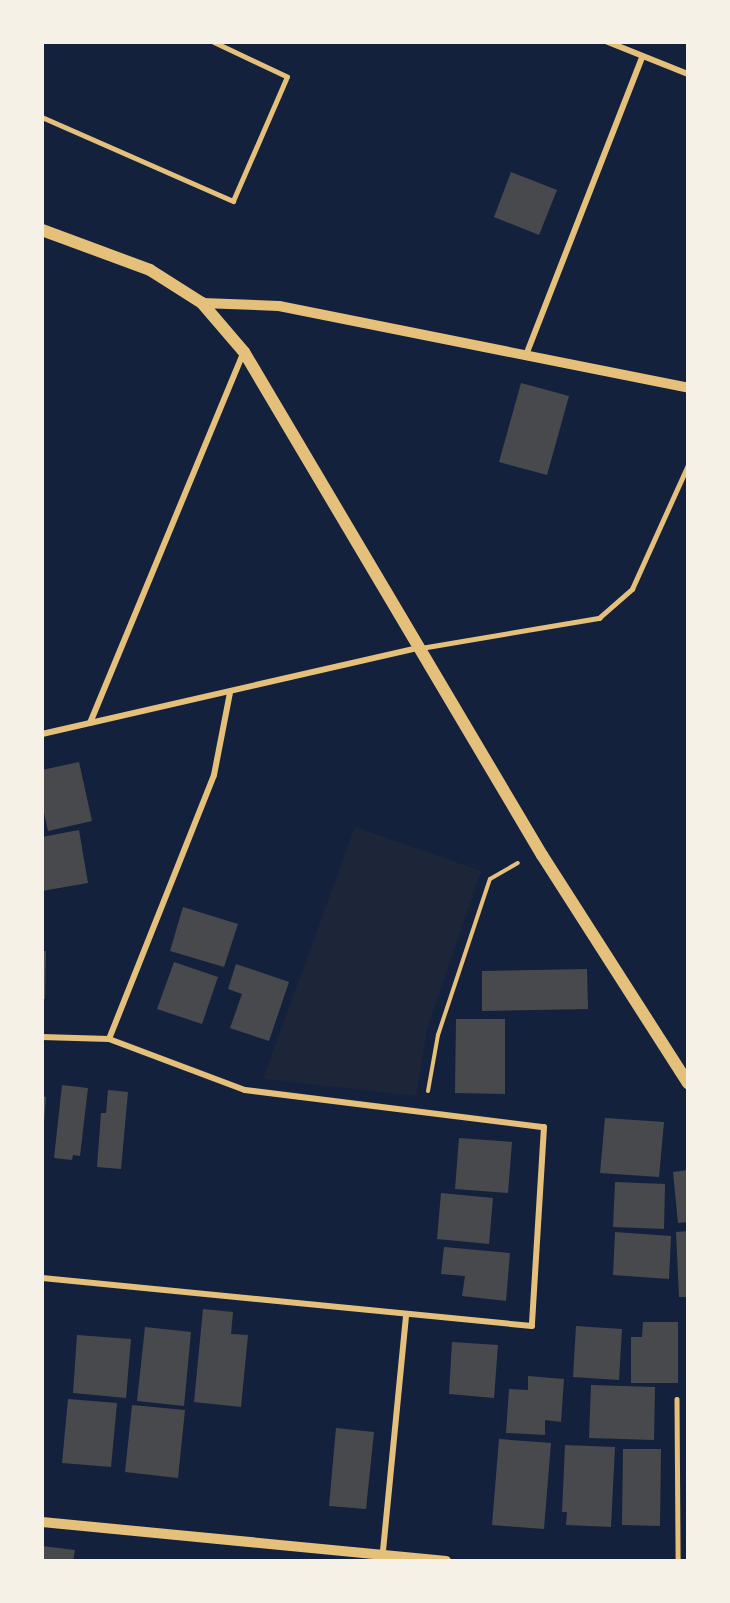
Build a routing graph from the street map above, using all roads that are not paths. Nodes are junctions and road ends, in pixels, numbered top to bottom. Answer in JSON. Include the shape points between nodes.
{"nodes":[{"id":1,"x":213,"y":42,"type":"edge"},
{"id":2,"x":608,"y":42,"type":"edge"},
{"id":3,"x":642,"y":58,"type":"junction"},
{"id":4,"x":688,"y":74,"type":"edge"},
{"id":5,"x":42,"y":117,"type":"edge"},
{"id":6,"x":42,"y":230,"type":"edge"},
{"id":7,"x":202,"y":303,"type":"junction"},
{"id":8,"x":244,"y":352,"type":"junction"},
{"id":9,"x":526,"y":355,"type":"junction"},
{"id":10,"x":688,"y":388,"type":"edge"},
{"id":11,"x":688,"y":465,"type":"edge"},
{"id":12,"x":418,"y":648,"type":"junction"},
{"id":13,"x":230,"y":693,"type":"junction"},
{"id":14,"x":90,"y":723,"type":"junction"},
{"id":15,"x":42,"y":734,"type":"edge"},
{"id":16,"x":42,"y":1037,"type":"edge"},
{"id":17,"x":109,"y":1039,"type":"junction"},
{"id":18,"x":688,"y":1083,"type":"edge"},
{"id":19,"x":42,"y":1278,"type":"edge"},
{"id":20,"x":406,"y":1315,"type":"junction"},
{"id":21,"x":676,"y":1399,"type":"dead end"},
{"id":22,"x":42,"y":1522,"type":"edge"},
{"id":23,"x":382,"y":1558,"type":"edge"},
{"id":24,"x":446,"y":1561,"type":"edge"},
{"id":25,"x":678,"y":1561,"type":"edge"}],
"edges":[{"from":1,"to":5,"type":"lane","via":[[287,76],[233,201]]},
{"from":2,"to":3,"type":"street"},
{"from":3,"to":4,"type":"street"},
{"from":3,"to":9,"type":"street"},
{"from":6,"to":7,"type":"main road","via":[[150,270]]},
{"from":7,"to":8,"type":"main road"},
{"from":7,"to":9,"type":"street","via":[[279,306]]},
{"from":8,"to":12,"type":"main road","via":[[295,432]]},
{"from":8,"to":14,"type":"street"},
{"from":9,"to":10,"type":"street"},
{"from":11,"to":12,"type":"lane","via":[[632,589],[599,618]]},
{"from":12,"to":13,"type":"street"},
{"from":12,"to":18,"type":"main road","via":[[542,855]]},
{"from":13,"to":14,"type":"street"},
{"from":13,"to":17,"type":"street","via":[[214,776]]},
{"from":14,"to":15,"type":"street"},
{"from":16,"to":17,"type":"street"},
{"from":17,"to":20,"type":"street","via":[[245,1090],[544,1127],[532,1326]]},
{"from":19,"to":20,"type":"street"},
{"from":20,"to":23,"type":"street"},
{"from":21,"to":25,"type":"lane"},
{"from":22,"to":23,"type":"street"},
{"from":23,"to":24,"type":"street"}]}
